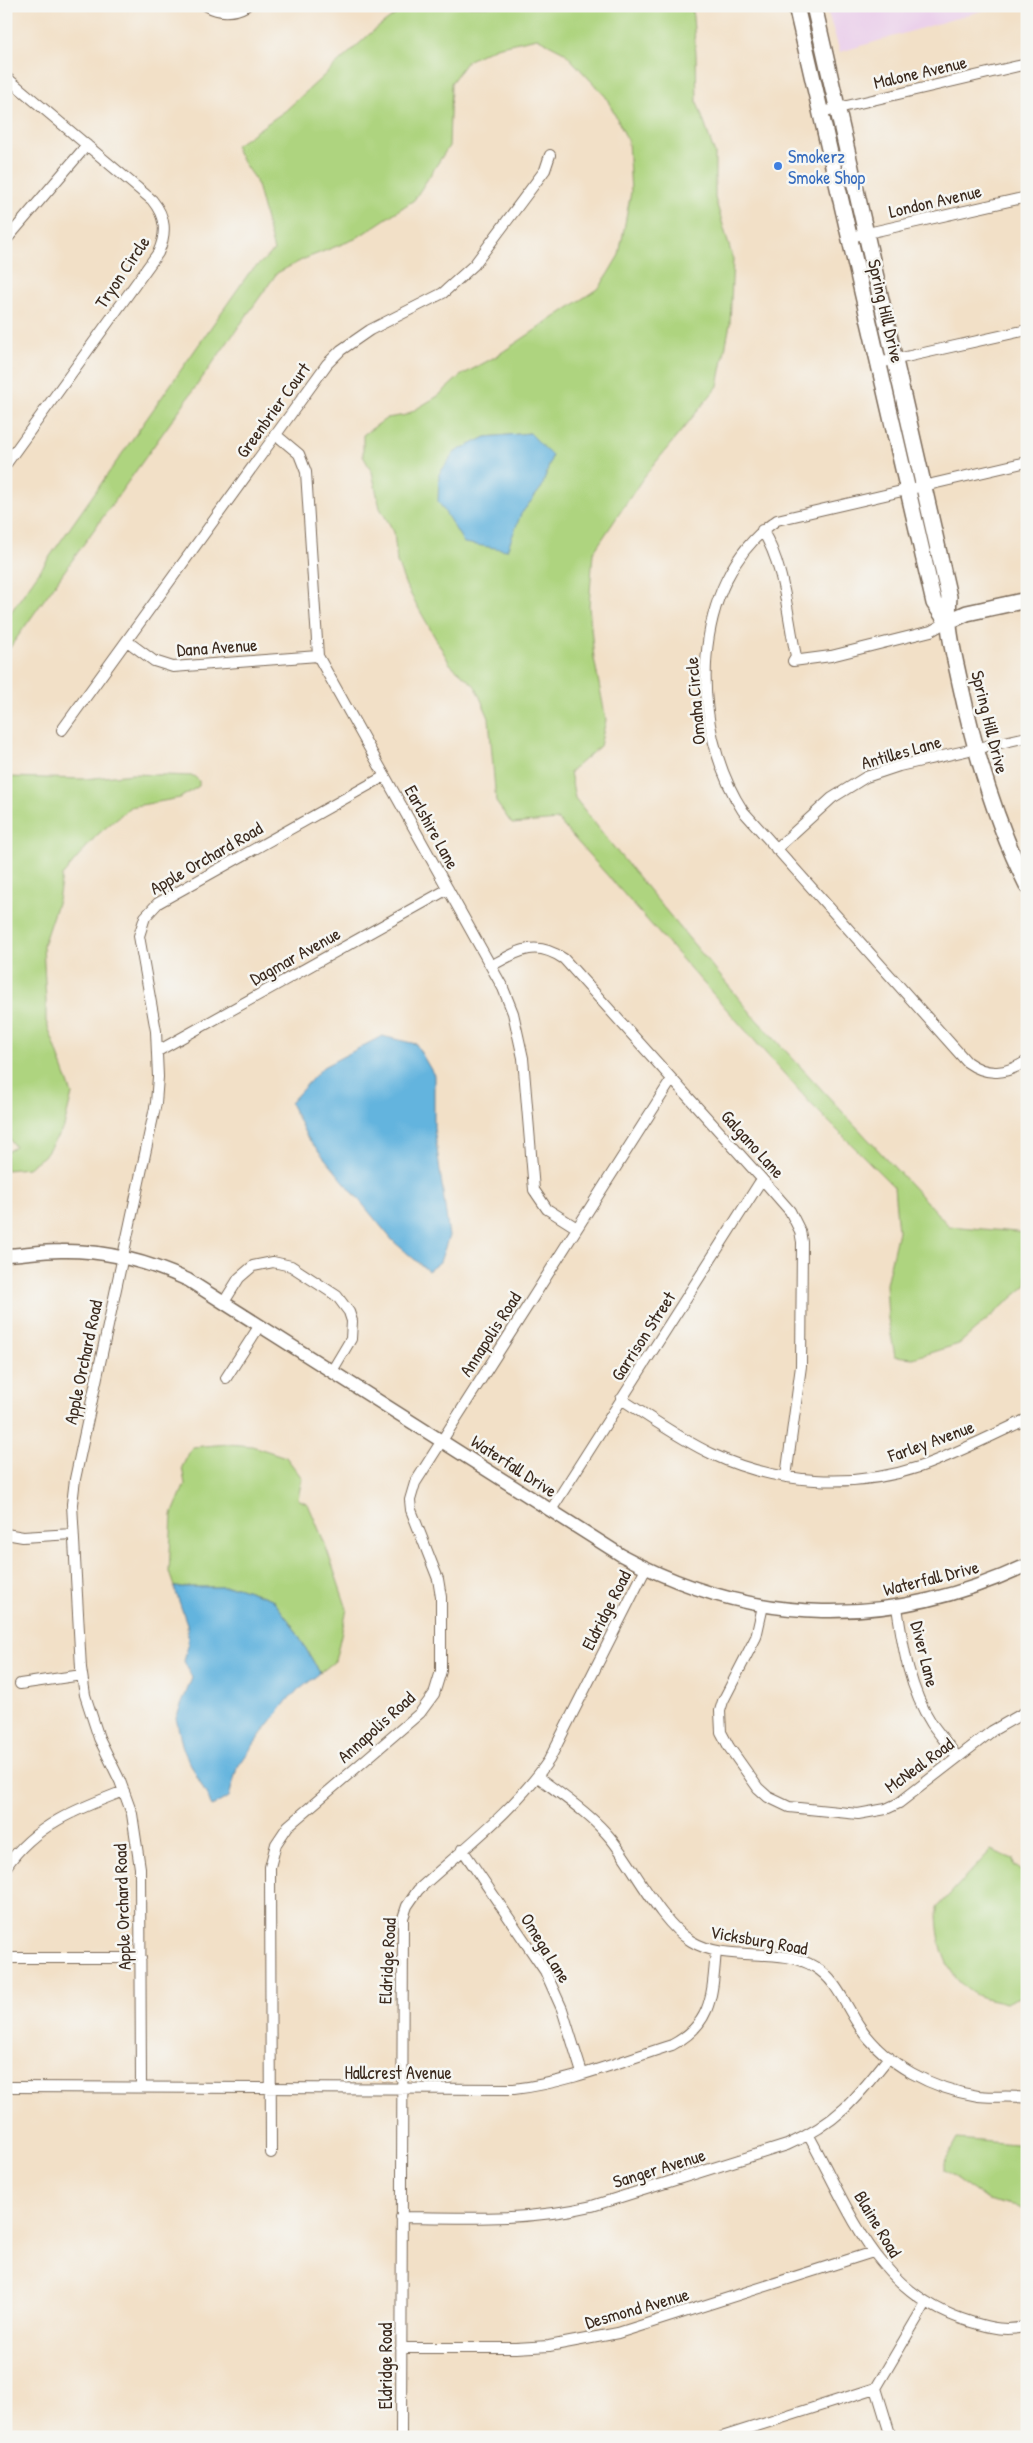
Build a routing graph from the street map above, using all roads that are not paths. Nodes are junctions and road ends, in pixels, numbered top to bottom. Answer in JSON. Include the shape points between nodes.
{"nodes":[{"id":1,"x":206,"y":6,"type":"edge"},
{"id":2,"x":246,"y":6,"type":"edge"},
{"id":3,"x":796,"y":6,"type":"edge"},
{"id":4,"x":814,"y":6,"type":"edge"},
{"id":5,"x":1027,"y":64,"type":"edge"},
{"id":6,"x":6,"y":76,"type":"edge"},
{"id":7,"x":839,"y":107,"type":"junction"},
{"id":8,"x":820,"y":112,"type":"junction"},
{"id":9,"x":87,"y":145,"type":"junction"},
{"id":10,"x":550,"y":155,"type":"dead end"},
{"id":11,"x":1027,"y":197,"type":"edge"},
{"id":12,"x":867,"y":233,"type":"junction"},
{"id":13,"x":850,"y":237,"type":"junction"},
{"id":14,"x":6,"y":240,"type":"edge"},
{"id":15,"x":1027,"y":330,"type":"edge"},
{"id":16,"x":896,"y":359,"type":"junction"},
{"id":17,"x":879,"y":363,"type":"junction"},
{"id":18,"x":276,"y":434,"type":"junction"},
{"id":19,"x":1027,"y":462,"type":"edge"},
{"id":20,"x":6,"y":464,"type":"edge"},
{"id":21,"x":924,"y":485,"type":"junction"},
{"id":22,"x":908,"y":490,"type":"junction"},
{"id":23,"x":762,"y":530,"type":"junction"},
{"id":24,"x":1027,"y":600,"type":"edge"},
{"id":25,"x":947,"y":622,"type":"junction"},
{"id":26,"x":126,"y":641,"type":"junction"},
{"id":27,"x":318,"y":656,"type":"junction"},
{"id":28,"x":62,"y":730,"type":"dead end"},
{"id":29,"x":1027,"y":737,"type":"edge"},
{"id":30,"x":976,"y":749,"type":"junction"},
{"id":31,"x":385,"y":776,"type":"junction"},
{"id":32,"x":776,"y":849,"type":"junction"},
{"id":33,"x":1026,"y":883,"type":"edge"},
{"id":34,"x":448,"y":889,"type":"junction"},
{"id":35,"x":491,"y":966,"type":"junction"},
{"id":36,"x":158,"y":1052,"type":"junction"},
{"id":37,"x":1027,"y":1061,"type":"edge"},
{"id":38,"x":672,"y":1079,"type":"junction"},
{"id":39,"x":762,"y":1179,"type":"junction"},
{"id":40,"x":577,"y":1228,"type":"junction"},
{"id":41,"x":6,"y":1255,"type":"edge"},
{"id":42,"x":123,"y":1256,"type":"junction"},
{"id":43,"x":224,"y":1302,"type":"junction"},
{"id":44,"x":260,"y":1325,"type":"junction"},
{"id":45,"x":332,"y":1371,"type":"junction"},
{"id":46,"x":226,"y":1378,"type":"dead end"},
{"id":47,"x":621,"y":1399,"type":"junction"},
{"id":48,"x":1027,"y":1419,"type":"edge"},
{"id":49,"x":441,"y":1441,"type":"junction"},
{"id":50,"x":786,"y":1476,"type":"junction"},
{"id":51,"x":551,"y":1510,"type":"junction"},
{"id":52,"x":6,"y":1534,"type":"edge"},
{"id":53,"x":72,"y":1534,"type":"junction"},
{"id":54,"x":1027,"y":1564,"type":"edge"},
{"id":55,"x":646,"y":1568,"type":"junction"},
{"id":56,"x":763,"y":1606,"type":"junction"},
{"id":57,"x":897,"y":1607,"type":"junction"},
{"id":58,"x":82,"y":1675,"type":"junction"},
{"id":59,"x":20,"y":1684,"type":"dead end"},
{"id":60,"x":1027,"y":1711,"type":"edge"},
{"id":61,"x":958,"y":1758,"type":"junction"},
{"id":62,"x":538,"y":1777,"type":"junction"},
{"id":63,"x":124,"y":1790,"type":"junction"},
{"id":64,"x":462,"y":1850,"type":"junction"},
{"id":65,"x":6,"y":1867,"type":"edge"},
{"id":66,"x":716,"y":1951,"type":"junction"},
{"id":67,"x":6,"y":1958,"type":"edge"},
{"id":68,"x":141,"y":1958,"type":"junction"},
{"id":69,"x":889,"y":2057,"type":"junction"},
{"id":70,"x":582,"y":2073,"type":"junction"},
{"id":71,"x":6,"y":2087,"type":"edge"},
{"id":72,"x":141,"y":2088,"type":"junction"},
{"id":73,"x":270,"y":2088,"type":"junction"},
{"id":74,"x":401,"y":2088,"type":"junction"},
{"id":75,"x":1027,"y":2098,"type":"edge"},
{"id":76,"x":809,"y":2136,"type":"junction"},
{"id":77,"x":271,"y":2153,"type":"dead end"},
{"id":78,"x":401,"y":2217,"type":"junction"},
{"id":79,"x":873,"y":2252,"type":"junction"},
{"id":80,"x":926,"y":2303,"type":"junction"},
{"id":81,"x":1027,"y":2326,"type":"edge"},
{"id":82,"x":401,"y":2348,"type":"junction"},
{"id":83,"x":876,"y":2388,"type":"junction"},
{"id":84,"x":401,"y":2437,"type":"edge"},
{"id":85,"x":722,"y":2437,"type":"edge"},
{"id":86,"x":891,"y":2437,"type":"edge"}],
"edges":[{"from":1,"to":2,"type":"street","via":[[222,11]]},
{"from":3,"to":8,"type":"main road","name":"Spring Hill Drive"},
{"from":4,"to":7,"type":"main road","name":"Spring Hill Drive"},
{"from":5,"to":7,"type":"street","name":"Malone Avenue"},
{"from":6,"to":9,"type":"street","name":"Tryon Circle"},
{"from":7,"to":8,"type":"street","name":"Malone Avenue"},
{"from":7,"to":12,"type":"main road","name":"Spring Hill Drive"},
{"from":8,"to":13,"type":"main road","name":"Spring Hill Drive"},
{"from":9,"to":14,"type":"street"},
{"from":9,"to":20,"type":"street","name":"Tryon Circle","via":[[159,208],[164,227],[162,244]]},
{"from":10,"to":18,"type":"street","name":"Greenbrier Court","via":[[546,170],[461,279],[427,303],[370,330],[341,350],[317,376]]},
{"from":11,"to":12,"type":"street","name":"London Avenue"},
{"from":12,"to":13,"type":"street","name":"London Avenue"},
{"from":12,"to":16,"type":"main road","name":"Spring Hill Drive"},
{"from":13,"to":17,"type":"main road","name":"Spring Hill Drive"},
{"from":15,"to":16,"type":"street"},
{"from":16,"to":17,"type":"street"},
{"from":16,"to":21,"type":"main road","name":"Spring Hill Drive"},
{"from":17,"to":22,"type":"main road","name":"Spring Hill Drive"},
{"from":18,"to":26,"type":"street","name":"Greenbrier Court"},
{"from":18,"to":27,"type":"street","name":"Earlshire Lane","via":[[299,454],[306,472]]},
{"from":19,"to":21,"type":"street","name":"Omaha Circle"},
{"from":21,"to":22,"type":"street","name":"Omaha Circle"},
{"from":21,"to":25,"type":"main road","name":"Spring Hill Drive","via":[[949,597]]},
{"from":22,"to":23,"type":"street","name":"Omaha Circle","via":[[790,516]]},
{"from":22,"to":25,"type":"main road","name":"Spring Hill Drive","via":[[934,603]]},
{"from":23,"to":25,"type":"street","via":[[772,545],[780,578],[796,656],[793,661],[831,656],[931,631]]},
{"from":23,"to":32,"type":"street","name":"Omaha Circle","via":[[751,542],[718,600],[708,638],[706,682],[716,755],[723,776],[743,811]]},
{"from":24,"to":25,"type":"main road","via":[[967,613]]},
{"from":25,"to":30,"type":"main road","name":"Spring Hill Drive"},
{"from":26,"to":27,"type":"street","name":"Dana Avenue","via":[[154,661],[173,666]]},
{"from":26,"to":28,"type":"street","name":"Greenbrier Court"},
{"from":27,"to":31,"type":"street","name":"Earlshire Lane"},
{"from":29,"to":30,"type":"street","name":"Antilles Lane"},
{"from":30,"to":32,"type":"street","name":"Antilles Lane","via":[[899,766],[866,777],[832,798]]},
{"from":30,"to":33,"type":"main road","name":"Spring Hill Drive","via":[[1004,833]]},
{"from":31,"to":34,"type":"street","name":"Earlshire Lane"},
{"from":31,"to":36,"type":"street","name":"Apple Orchard Road","via":[[150,910],[139,936]]},
{"from":32,"to":37,"type":"street","name":"Omaha Circle","via":[[967,1062],[975,1068],[994,1073],[1014,1069]]},
{"from":34,"to":35,"type":"street","name":"Earlshire Lane"},
{"from":34,"to":36,"type":"street","name":"Dagmar Avenue"},
{"from":35,"to":38,"type":"street","name":"Galgano Lane","via":[[524,949],[540,948],[555,952]]},
{"from":35,"to":40,"type":"street","name":"Earlshire Lane","via":[[513,1014],[519,1036],[526,1078],[534,1190],[547,1209]]},
{"from":36,"to":42,"type":"street","name":"Apple Orchard Road","via":[[156,1103]]},
{"from":38,"to":39,"type":"street","name":"Galgano Lane"},
{"from":38,"to":40,"type":"street","name":"Annapolis Road"},
{"from":39,"to":47,"type":"street","name":"Garrison Street"},
{"from":39,"to":50,"type":"street","name":"Galgano Lane","via":[[790,1211],[802,1242],[801,1366]]},
{"from":40,"to":49,"type":"street","name":"Annapolis Road"},
{"from":41,"to":42,"type":"street","name":"Waterfall Drive","via":[[82,1251]]},
{"from":42,"to":43,"type":"street","name":"Waterfall Drive","via":[[167,1270]]},
{"from":42,"to":53,"type":"street","name":"Apple Orchard Road","via":[[75,1479]]},
{"from":43,"to":44,"type":"street","name":"Waterfall Drive"},
{"from":43,"to":45,"type":"street","via":[[239,1278],[253,1266],[273,1262],[298,1271],[337,1296],[349,1312],[352,1321],[350,1339]]},
{"from":44,"to":45,"type":"street","name":"Waterfall Drive"},
{"from":44,"to":46,"type":"street"},
{"from":45,"to":49,"type":"street","name":"Waterfall Drive"},
{"from":47,"to":50,"type":"street","name":"Farley Avenue","via":[[688,1442],[713,1454]]},
{"from":47,"to":51,"type":"street","name":"Garrison Street"},
{"from":48,"to":50,"type":"street","name":"Farley Avenue","via":[[941,1459],[890,1474],[838,1480]]},
{"from":49,"to":51,"type":"street","name":"Waterfall Drive"},
{"from":49,"to":73,"type":"street","name":"Annapolis Road","via":[[415,1483],[410,1500],[440,1589],[439,1682],[420,1713],[288,1826],[276,1844],[270,1866]]},
{"from":51,"to":55,"type":"street","name":"Waterfall Drive"},
{"from":52,"to":53,"type":"street","via":[[23,1537]]},
{"from":53,"to":58,"type":"street","name":"Apple Orchard Road"},
{"from":54,"to":57,"type":"street","name":"Waterfall Drive","via":[[955,1594]]},
{"from":55,"to":56,"type":"street","name":"Waterfall Drive","via":[[700,1590]]},
{"from":55,"to":62,"type":"street","name":"Eldridge Road"},
{"from":56,"to":57,"type":"street","name":"Waterfall Drive","via":[[823,1612]]},
{"from":56,"to":61,"type":"street","name":"McNeal Road","via":[[756,1637],[723,1701],[719,1722],[729,1747],[768,1797],[801,1810],[871,1812],[899,1803]]},
{"from":57,"to":61,"type":"street","name":"Diver Lane","via":[[905,1656],[915,1688],[932,1722]]},
{"from":58,"to":59,"type":"street"},
{"from":58,"to":63,"type":"street","name":"Apple Orchard Road","via":[[91,1716]]},
{"from":60,"to":61,"type":"street","name":"McNeal Road","via":[[992,1731]]},
{"from":62,"to":64,"type":"street","name":"Eldridge Road"},
{"from":62,"to":66,"type":"street","name":"Vicksburg Road","via":[[584,1812],[612,1839],[680,1934],[691,1942]]},
{"from":63,"to":65,"type":"street","via":[[81,1807],[48,1825]]},
{"from":63,"to":68,"type":"street","name":"Apple Orchard Road","via":[[136,1832],[140,1868]]},
{"from":64,"to":70,"type":"street","name":"Omega Lane","via":[[545,1971],[562,2009]]},
{"from":64,"to":74,"type":"street","name":"Eldridge Road","via":[[418,1890],[403,1918]]},
{"from":66,"to":69,"type":"street","name":"Vicksburg Road","via":[[792,1958],[815,1967],[834,1984],[862,2030]]},
{"from":66,"to":70,"type":"street","name":"Hallcrest Avenue","via":[[709,2006],[692,2032],[672,2045]]},
{"from":67,"to":68,"type":"street"},
{"from":68,"to":72,"type":"street","name":"Apple Orchard Road"},
{"from":69,"to":75,"type":"street","name":"Vicksburg Road","via":[[921,2078],[958,2092]]},
{"from":69,"to":76,"type":"street","name":"Sanger Avenue","via":[[843,2112]]},
{"from":70,"to":74,"type":"street","name":"Hallcrest Avenue","via":[[555,2082],[514,2089]]},
{"from":71,"to":72,"type":"street","name":"Hallcrest Avenue"},
{"from":72,"to":73,"type":"street","name":"Hallcrest Avenue"},
{"from":73,"to":74,"type":"street","name":"Hallcrest Avenue"},
{"from":73,"to":77,"type":"street","name":"Annapolis Road"},
{"from":74,"to":78,"type":"street","name":"Eldridge Road"},
{"from":76,"to":78,"type":"street","name":"Sanger Avenue","via":[[592,2206],[564,2212],[507,2218]]},
{"from":76,"to":79,"type":"street","name":"Blaine Road"},
{"from":78,"to":82,"type":"street","name":"Eldridge Road"},
{"from":79,"to":80,"type":"street","name":"Blaine Road","via":[[897,2282]]},
{"from":79,"to":82,"type":"street","name":"Desmond Avenue","via":[[628,2330],[586,2340],[516,2348]]},
{"from":80,"to":81,"type":"street","name":"Blaine Road","via":[[951,2316],[994,2329]]},
{"from":80,"to":83,"type":"street"},
{"from":82,"to":84,"type":"street","name":"Eldridge Road"},
{"from":83,"to":85,"type":"street"},
{"from":83,"to":86,"type":"street"}]}
